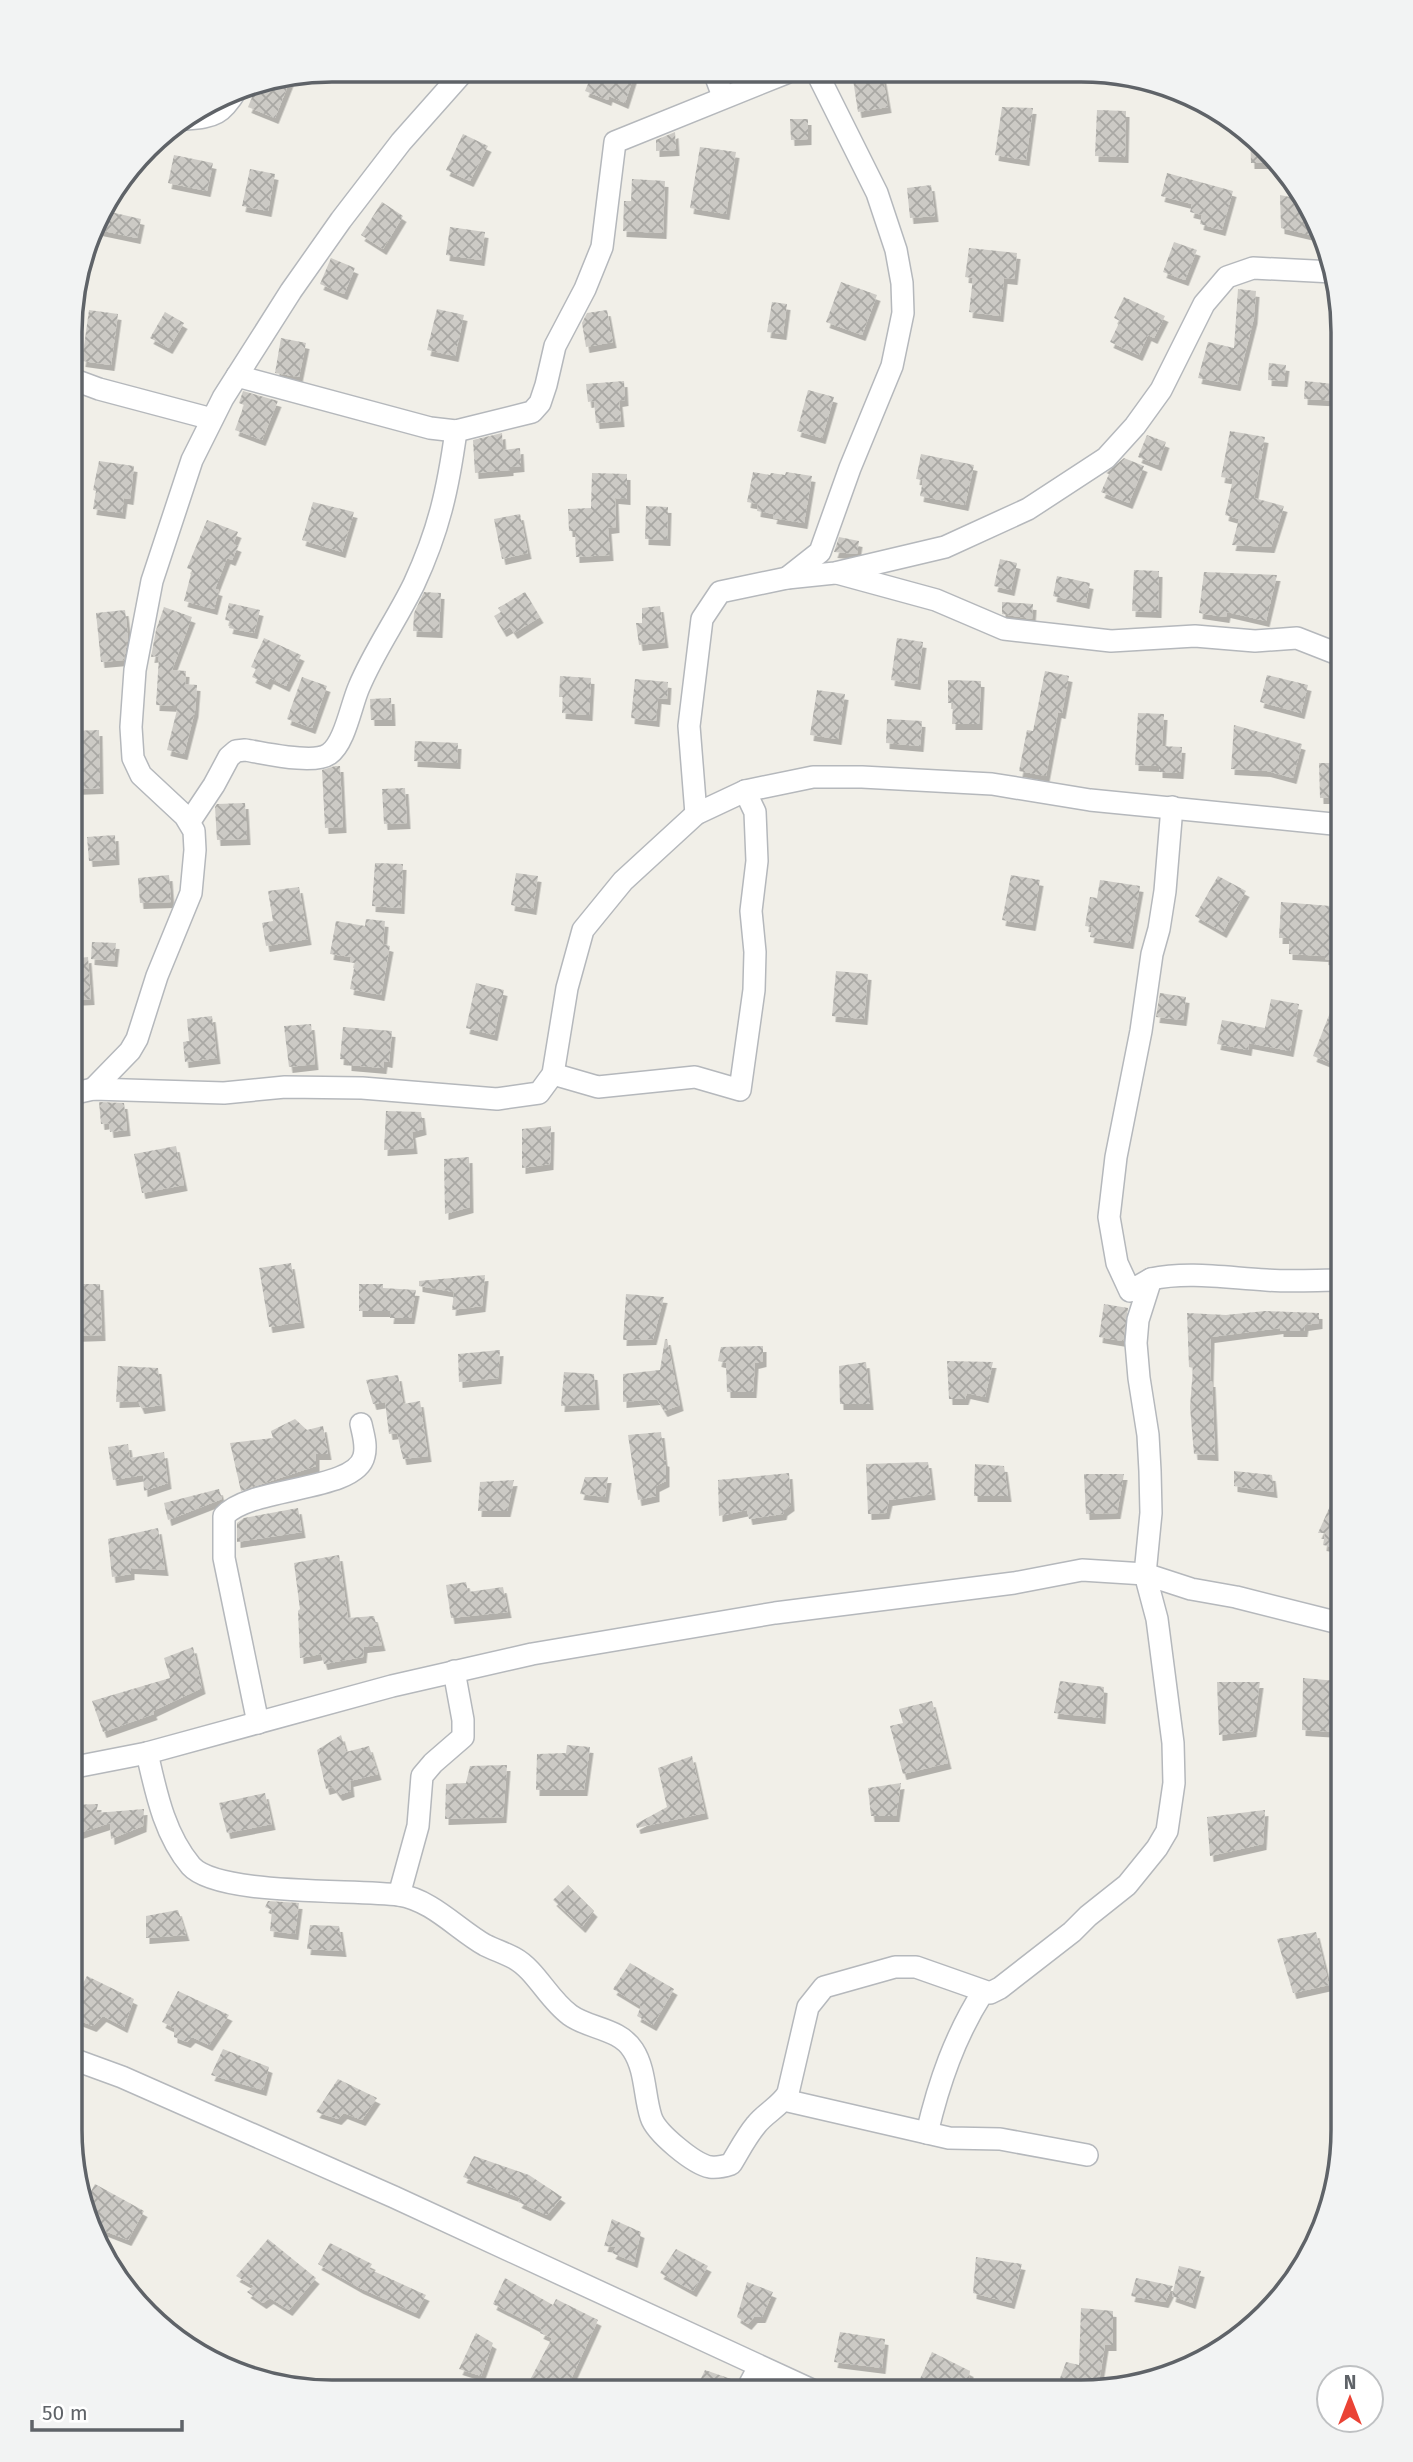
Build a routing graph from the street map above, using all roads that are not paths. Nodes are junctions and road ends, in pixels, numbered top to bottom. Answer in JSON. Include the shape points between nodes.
{"nodes":[{"id":1,"x":718,"y":82,"type":"edge"},
{"id":2,"x":765,"y":82,"type":"edge"},
{"id":3,"x":822,"y":82,"type":"edge"},
{"id":4,"x":454,"y":83,"type":"edge"},
{"id":5,"x":723,"y":96,"type":"junction"},
{"id":6,"x":226,"y":106,"type":"edge"},
{"id":7,"x":206,"y":116,"type":"edge"},
{"id":8,"x":1323,"y":272,"type":"edge"},
{"id":9,"x":237,"y":376,"type":"junction"},
{"id":10,"x":82,"y":383,"type":"edge"},
{"id":11,"x":212,"y":419,"type":"junction"},
{"id":12,"x":456,"y":431,"type":"junction"},
{"id":13,"x":835,"y":573,"type":"junction"},
{"id":14,"x":787,"y":578,"type":"junction"},
{"id":15,"x":1331,"y":651,"type":"edge"},
{"id":16,"x":745,"y":791,"type":"junction"},
{"id":17,"x":1172,"y":807,"type":"junction"},
{"id":18,"x":696,"y":814,"type":"junction"},
{"id":19,"x":190,"y":821,"type":"junction"},
{"id":20,"x":1331,"y":824,"type":"edge"},
{"id":21,"x":553,"y":1074,"type":"junction"},
{"id":22,"x":93,"y":1089,"type":"junction"},
{"id":23,"x":82,"y":1092,"type":"edge"},
{"id":24,"x":1151,"y":1279,"type":"junction"},
{"id":25,"x":1331,"y":1280,"type":"edge"},
{"id":26,"x":1130,"y":1291,"type":"junction"},
{"id":27,"x":1138,"y":1320,"type":"junction"},
{"id":28,"x":361,"y":1424,"type":"dead end"},
{"id":29,"x":1145,"y":1574,"type":"junction"},
{"id":30,"x":1331,"y":1620,"type":"edge"},
{"id":31,"x":454,"y":1671,"type":"junction"},
{"id":32,"x":258,"y":1723,"type":"junction"},
{"id":33,"x":147,"y":1753,"type":"junction"},
{"id":34,"x":82,"y":1766,"type":"edge"},
{"id":35,"x":399,"y":1895,"type":"junction"},
{"id":36,"x":983,"y":1992,"type":"junction"},
{"id":37,"x":82,"y":2062,"type":"edge"},
{"id":38,"x":785,"y":2100,"type":"junction"},
{"id":39,"x":926,"y":2133,"type":"junction"},
{"id":40,"x":1087,"y":2155,"type":"dead end"},
{"id":41,"x":759,"y":2367,"type":"junction"},
{"id":42,"x":752,"y":2380,"type":"edge"},
{"id":43,"x":789,"y":2380,"type":"edge"}],
"edges":[{"from":1,"to":5,"type":"street"},
{"from":2,"to":5,"type":"street"},
{"from":3,"to":14,"type":"street","via":[[877,193],[896,250],[903,313],[891,366],[821,552]]},
{"from":4,"to":9,"type":"street","via":[[341,220]]},
{"from":5,"to":12,"type":"street","via":[[615,142],[602,247],[555,346],[540,403],[532,412]]},
{"from":6,"to":7,"type":"street"},
{"from":8,"to":13,"type":"street","via":[[1253,268],[1227,277],[1204,304],[1156,397],[1135,426],[1105,458],[1028,509],[945,547]]},
{"from":9,"to":11,"type":"street"},
{"from":9,"to":12,"type":"street"},
{"from":10,"to":11,"type":"street"},
{"from":11,"to":19,"type":"street","via":[[192,460],[152,581],[135,670],[131,727],[132,758],[141,775]]},
{"from":12,"to":19,"type":"street","via":[[440,521],[413,584],[359,686],[338,745],[316,759],[236,751]]},
{"from":13,"to":14,"type":"street"},
{"from":13,"to":15,"type":"street","via":[[936,600],[1004,629],[1111,641],[1195,636],[1255,641],[1297,638]]},
{"from":14,"to":18,"type":"street","via":[[720,592],[702,619],[689,726]]},
{"from":16,"to":17,"type":"street","via":[[813,777],[862,777],[992,784]]},
{"from":16,"to":18,"type":"street"},
{"from":16,"to":21,"type":"street","via":[[755,812],[757,861],[751,911],[754,990],[740,1090],[695,1077],[598,1087]]},
{"from":17,"to":20,"type":"street"},
{"from":17,"to":26,"type":"street","via":[[1161,916],[1118,1144],[1110,1217],[1117,1263]]},
{"from":18,"to":21,"type":"street","via":[[623,881],[583,930]]},
{"from":19,"to":22,"type":"street","via":[[195,850],[191,893],[157,976],[142,1028],[130,1051]]},
{"from":21,"to":22,"type":"street","via":[[539,1093],[497,1099],[362,1088],[285,1087],[224,1093]]},
{"from":22,"to":23,"type":"street"},
{"from":24,"to":25,"type":"street"},
{"from":24,"to":26,"type":"street"},
{"from":24,"to":27,"type":"street"},
{"from":26,"to":27,"type":"street"},
{"from":27,"to":29,"type":"street","via":[[1136,1343],[1152,1513]]},
{"from":28,"to":32,"type":"street","via":[[364,1458],[356,1470],[339,1479],[247,1501],[224,1516],[224,1558]]},
{"from":29,"to":30,"type":"street"},
{"from":29,"to":31,"type":"street","via":[[1082,1570],[775,1613]]},
{"from":29,"to":36,"type":"street","via":[[1157,1619],[1173,1743],[1174,1783],[1167,1831],[1127,1885],[1000,1988]]},
{"from":31,"to":32,"type":"street"},
{"from":31,"to":35,"type":"street","via":[[463,1737],[422,1776],[418,1826]]},
{"from":32,"to":33,"type":"street"},
{"from":33,"to":34,"type":"street"},
{"from":33,"to":35,"type":"street","via":[[161,1809],[176,1842],[192,1867],[204,1876],[239,1885]]},
{"from":35,"to":38,"type":"street","via":[[426,1904],[484,1944],[515,1959],[573,2017],[623,2039],[640,2065],[655,2126],[695,2160],[709,2167],[731,2164],[754,2127]]},
{"from":36,"to":38,"type":"street","via":[[916,1967],[895,1967],[824,1987],[808,2007]]},
{"from":36,"to":39,"type":"street","via":[[956,2040]]},
{"from":37,"to":41,"type":"street","via":[[394,2197]]},
{"from":38,"to":39,"type":"street"},
{"from":39,"to":40,"type":"street","via":[[999,2139]]},
{"from":41,"to":42,"type":"street"},
{"from":41,"to":43,"type":"street"}]}
